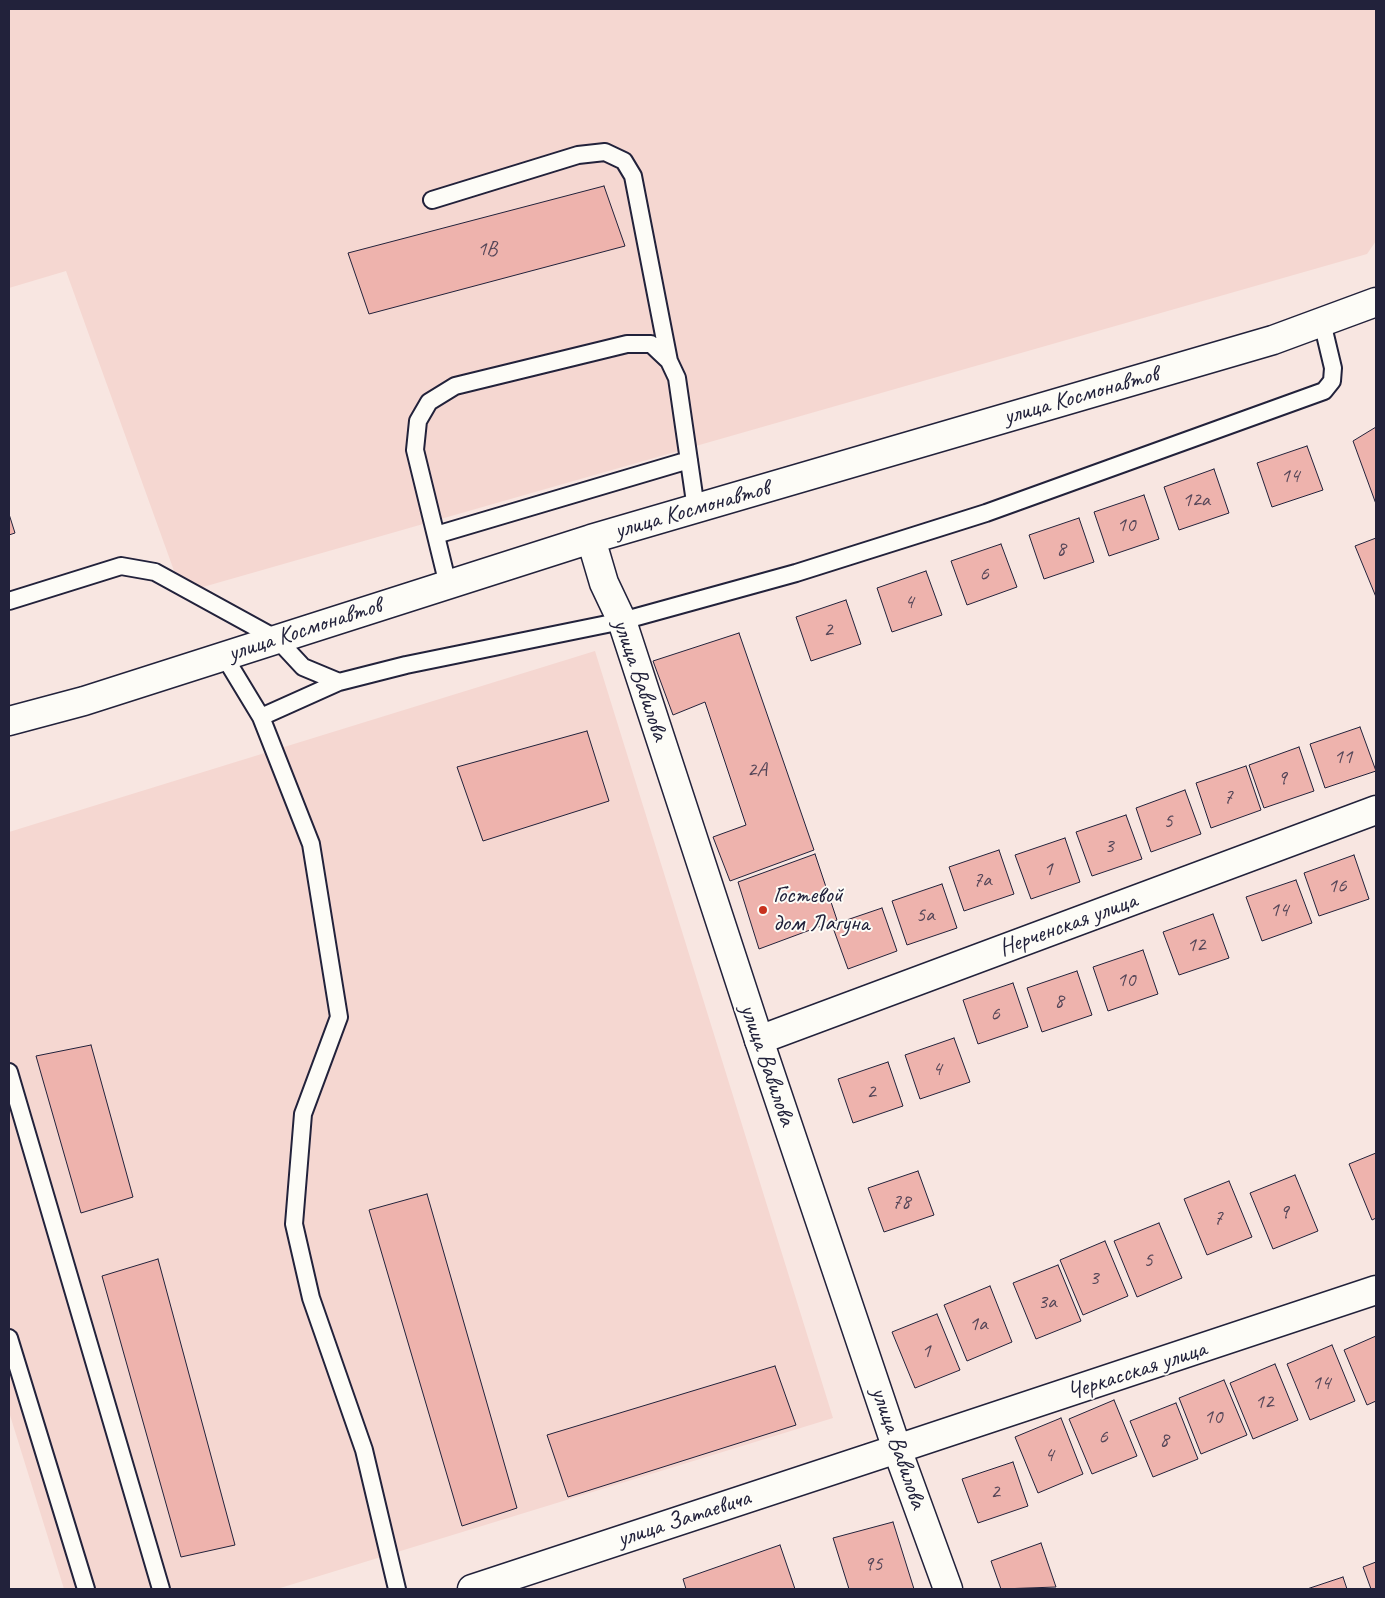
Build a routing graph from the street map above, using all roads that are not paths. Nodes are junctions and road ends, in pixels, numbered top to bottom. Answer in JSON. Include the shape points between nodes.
{"nodes":[{"id":1,"x":432,"y":200,"type":"dead end"},
{"id":2,"x":1376,"y":302,"type":"edge"},
{"id":3,"x":1322,"y":322,"type":"junction"},
{"id":4,"x":669,"y":361,"type":"junction"},
{"id":5,"x":689,"y":460,"type":"junction"},
{"id":6,"x":696,"y":508,"type":"junction"},
{"id":7,"x":436,"y":535,"type":"junction"},
{"id":8,"x":591,"y":539,"type":"junction"},
{"id":9,"x":448,"y":585,"type":"junction"},
{"id":10,"x":9,"y":601,"type":"edge"},
{"id":11,"x":622,"y":621,"type":"junction"},
{"id":12,"x":277,"y":639,"type":"junction"},
{"id":13,"x":224,"y":656,"type":"junction"},
{"id":14,"x":338,"y":682,"type":"junction"},
{"id":15,"x":261,"y":717,"type":"junction"},
{"id":16,"x":9,"y":721,"type":"edge"},
{"id":17,"x":1376,"y":810,"type":"edge"},
{"id":18,"x":759,"y":1040,"type":"junction"},
{"id":19,"x":9,"y":1072,"type":"edge"},
{"id":20,"x":1376,"y":1290,"type":"edge"},
{"id":21,"x":9,"y":1338,"type":"edge"},
{"id":22,"x":897,"y":1449,"type":"junction"},
{"id":23,"x":86,"y":1589,"type":"edge"},
{"id":24,"x":160,"y":1589,"type":"edge"},
{"id":25,"x":397,"y":1589,"type":"edge"},
{"id":26,"x":472,"y":1589,"type":"edge"},
{"id":27,"x":948,"y":1589,"type":"edge"}],
"edges":[{"from":1,"to":4,"type":"lane","via":[[578,155],[605,152],[624,160],[633,176]]},
{"from":2,"to":3,"type":"street","name":"улица Космонавтов"},
{"from":3,"to":6,"type":"street","name":"улица Космонавтов","via":[[1273,340]]},
{"from":3,"to":11,"type":"lane","via":[[1333,368],[1332,381],[1324,391],[977,516],[796,573]]},
{"from":4,"to":5,"type":"lane","via":[[676,378]]},
{"from":4,"to":7,"type":"lane","via":[[651,344],[627,344],[454,386],[429,402],[418,421],[415,450]]},
{"from":5,"to":6,"type":"lane"},
{"from":5,"to":7,"type":"lane"},
{"from":6,"to":8,"type":"street","name":"улица Космонавтов"},
{"from":7,"to":9,"type":"lane"},
{"from":8,"to":9,"type":"street","name":"улица Космонавтов"},
{"from":8,"to":11,"type":"street","name":"улица Вавилова","via":[[604,583]]},
{"from":9,"to":12,"type":"street","name":"улица Космонавтов"},
{"from":10,"to":12,"type":"lane","via":[[121,566],[155,572]]},
{"from":11,"to":14,"type":"lane"},
{"from":11,"to":18,"type":"street","name":"улица Вавилова"},
{"from":12,"to":13,"type":"street","name":"улица Космонавтов"},
{"from":12,"to":14,"type":"lane","via":[[303,667]]},
{"from":13,"to":15,"type":"lane"},
{"from":13,"to":16,"type":"street","name":"улица Космонавтов","via":[[84,701]]},
{"from":14,"to":15,"type":"lane"},
{"from":15,"to":25,"type":"lane","via":[[311,844],[339,1017],[303,1114],[294,1224],[310,1298],[364,1450]]},
{"from":17,"to":18,"type":"street","name":"Нерченская улица"},
{"from":18,"to":22,"type":"street","name":"улица Вавилова"},
{"from":19,"to":24,"type":"lane"},
{"from":20,"to":22,"type":"street","name":"Черкасская улица"},
{"from":21,"to":23,"type":"lane"},
{"from":22,"to":26,"type":"street","name":"улица Затаевича"},
{"from":22,"to":27,"type":"street","name":"улица Вавилова"}]}
